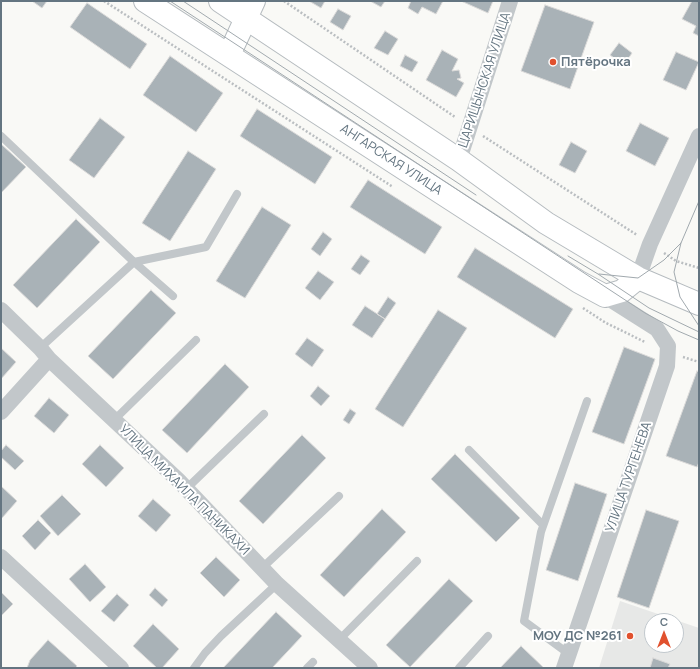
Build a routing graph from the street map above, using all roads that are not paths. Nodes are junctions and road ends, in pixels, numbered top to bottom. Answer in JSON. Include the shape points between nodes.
{"nodes":[{"id":1,"x":145,"y":1,"type":"edge"},
{"id":2,"x":220,"y":1,"type":"edge"},
{"id":3,"x":510,"y":1,"type":"edge"},
{"id":4,"x":251,"y":10,"type":"edge"},
{"id":5,"x":229,"y":55,"type":"junction"},
{"id":6,"x":1,"y":136,"type":"edge"},
{"id":7,"x":699,"y":136,"type":"edge"},
{"id":8,"x":459,"y":160,"type":"junction"},
{"id":9,"x":237,"y":194,"type":"dead end"},
{"id":10,"x":134,"y":262,"type":"junction"},
{"id":11,"x":621,"y":293,"type":"junction"},
{"id":12,"x":173,"y":296,"type":"dead end"},
{"id":13,"x":699,"y":304,"type":"edge"},
{"id":14,"x":1,"y":310,"type":"edge"},
{"id":15,"x":196,"y":340,"type":"dead end"},
{"id":16,"x":45,"y":354,"type":"junction"},
{"id":17,"x":587,"y":401,"type":"dead end"},
{"id":18,"x":1,"y":412,"type":"edge"},
{"id":19,"x":264,"y":414,"type":"dead end"},
{"id":20,"x":114,"y":420,"type":"junction"},
{"id":21,"x":469,"y":450,"type":"dead end"},
{"id":22,"x":186,"y":489,"type":"junction"},
{"id":23,"x":340,"y":496,"type":"dead end"},
{"id":24,"x":543,"y":525,"type":"junction"},
{"id":25,"x":1,"y":557,"type":"edge"},
{"id":26,"x":417,"y":561,"type":"dead end"},
{"id":27,"x":262,"y":568,"type":"junction"},
{"id":28,"x":277,"y":584,"type":"junction"},
{"id":29,"x":488,"y":636,"type":"dead end"},
{"id":30,"x":339,"y":640,"type":"junction"},
{"id":31,"x":566,"y":661,"type":"edge"},
{"id":32,"x":121,"y":668,"type":"edge"},
{"id":33,"x":194,"y":668,"type":"edge"},
{"id":34,"x":370,"y":668,"type":"edge"},
{"id":35,"x":459,"y":668,"type":"edge"}],
"edges":[{"from":1,"to":5,"type":"main road","name":"АНГАРСКАЯ УЛИЦА"},
{"from":2,"to":4,"type":"main road","name":"АНГАРСКАЯ УЛИЦА"},
{"from":3,"to":8,"type":"street","name":"ЦАРИЦЫНСКАЯ УЛИЦА"},
{"from":4,"to":5,"type":"main road"},
{"from":4,"to":8,"type":"main road","name":"АНГАРСКАЯ УЛИЦА"},
{"from":5,"to":11,"type":"main road","name":"АНГАРСКАЯ УЛИЦА","via":[[566,273]]},
{"from":6,"to":10,"type":"lane"},
{"from":7,"to":11,"type":"street","via":[[650,244]]},
{"from":8,"to":11,"type":"main road","name":"АНГАРСКАЯ УЛИЦА","via":[[546,223]]},
{"from":9,"to":10,"type":"lane","via":[[206,247]]},
{"from":10,"to":12,"type":"lane"},
{"from":10,"to":16,"type":"lane"},
{"from":11,"to":13,"type":"main road","name":"АНГАРСКАЯ УЛИЦА"},
{"from":11,"to":31,"type":"street","name":"УЛИЦА ТУРГЕНЕВА","via":[[657,329],[668,346],[666,366]]},
{"from":14,"to":16,"type":"street","name":"УЛИЦА МИХАИЛА ПАНИКАХИ"},
{"from":15,"to":20,"type":"lane"},
{"from":16,"to":18,"type":"street"},
{"from":16,"to":20,"type":"street","name":"УЛИЦА МИХАИЛА ПАНИКАХИ"},
{"from":17,"to":24,"type":"lane"},
{"from":19,"to":22,"type":"lane"},
{"from":20,"to":22,"type":"street","name":"УЛИЦА МИХАИЛА ПАНИКАХИ"},
{"from":21,"to":24,"type":"lane"},
{"from":22,"to":27,"type":"street","name":"УЛИЦА МИХАИЛА ПАНИКАХИ"},
{"from":23,"to":27,"type":"lane"},
{"from":24,"to":31,"type":"lane","via":[[524,621]]},
{"from":25,"to":32,"type":"street"},
{"from":26,"to":30,"type":"lane"},
{"from":27,"to":28,"type":"street","name":"УЛИЦА МИХАИЛА ПАНИКАХИ"},
{"from":28,"to":30,"type":"street","name":"УЛИЦА МИХАИЛА ПАНИКАХИ"},
{"from":28,"to":33,"type":"lane","via":[[221,636]]},
{"from":29,"to":35,"type":"lane"},
{"from":30,"to":34,"type":"street","name":"УЛИЦА МИХАИЛА ПАНИКАХИ"}]}
